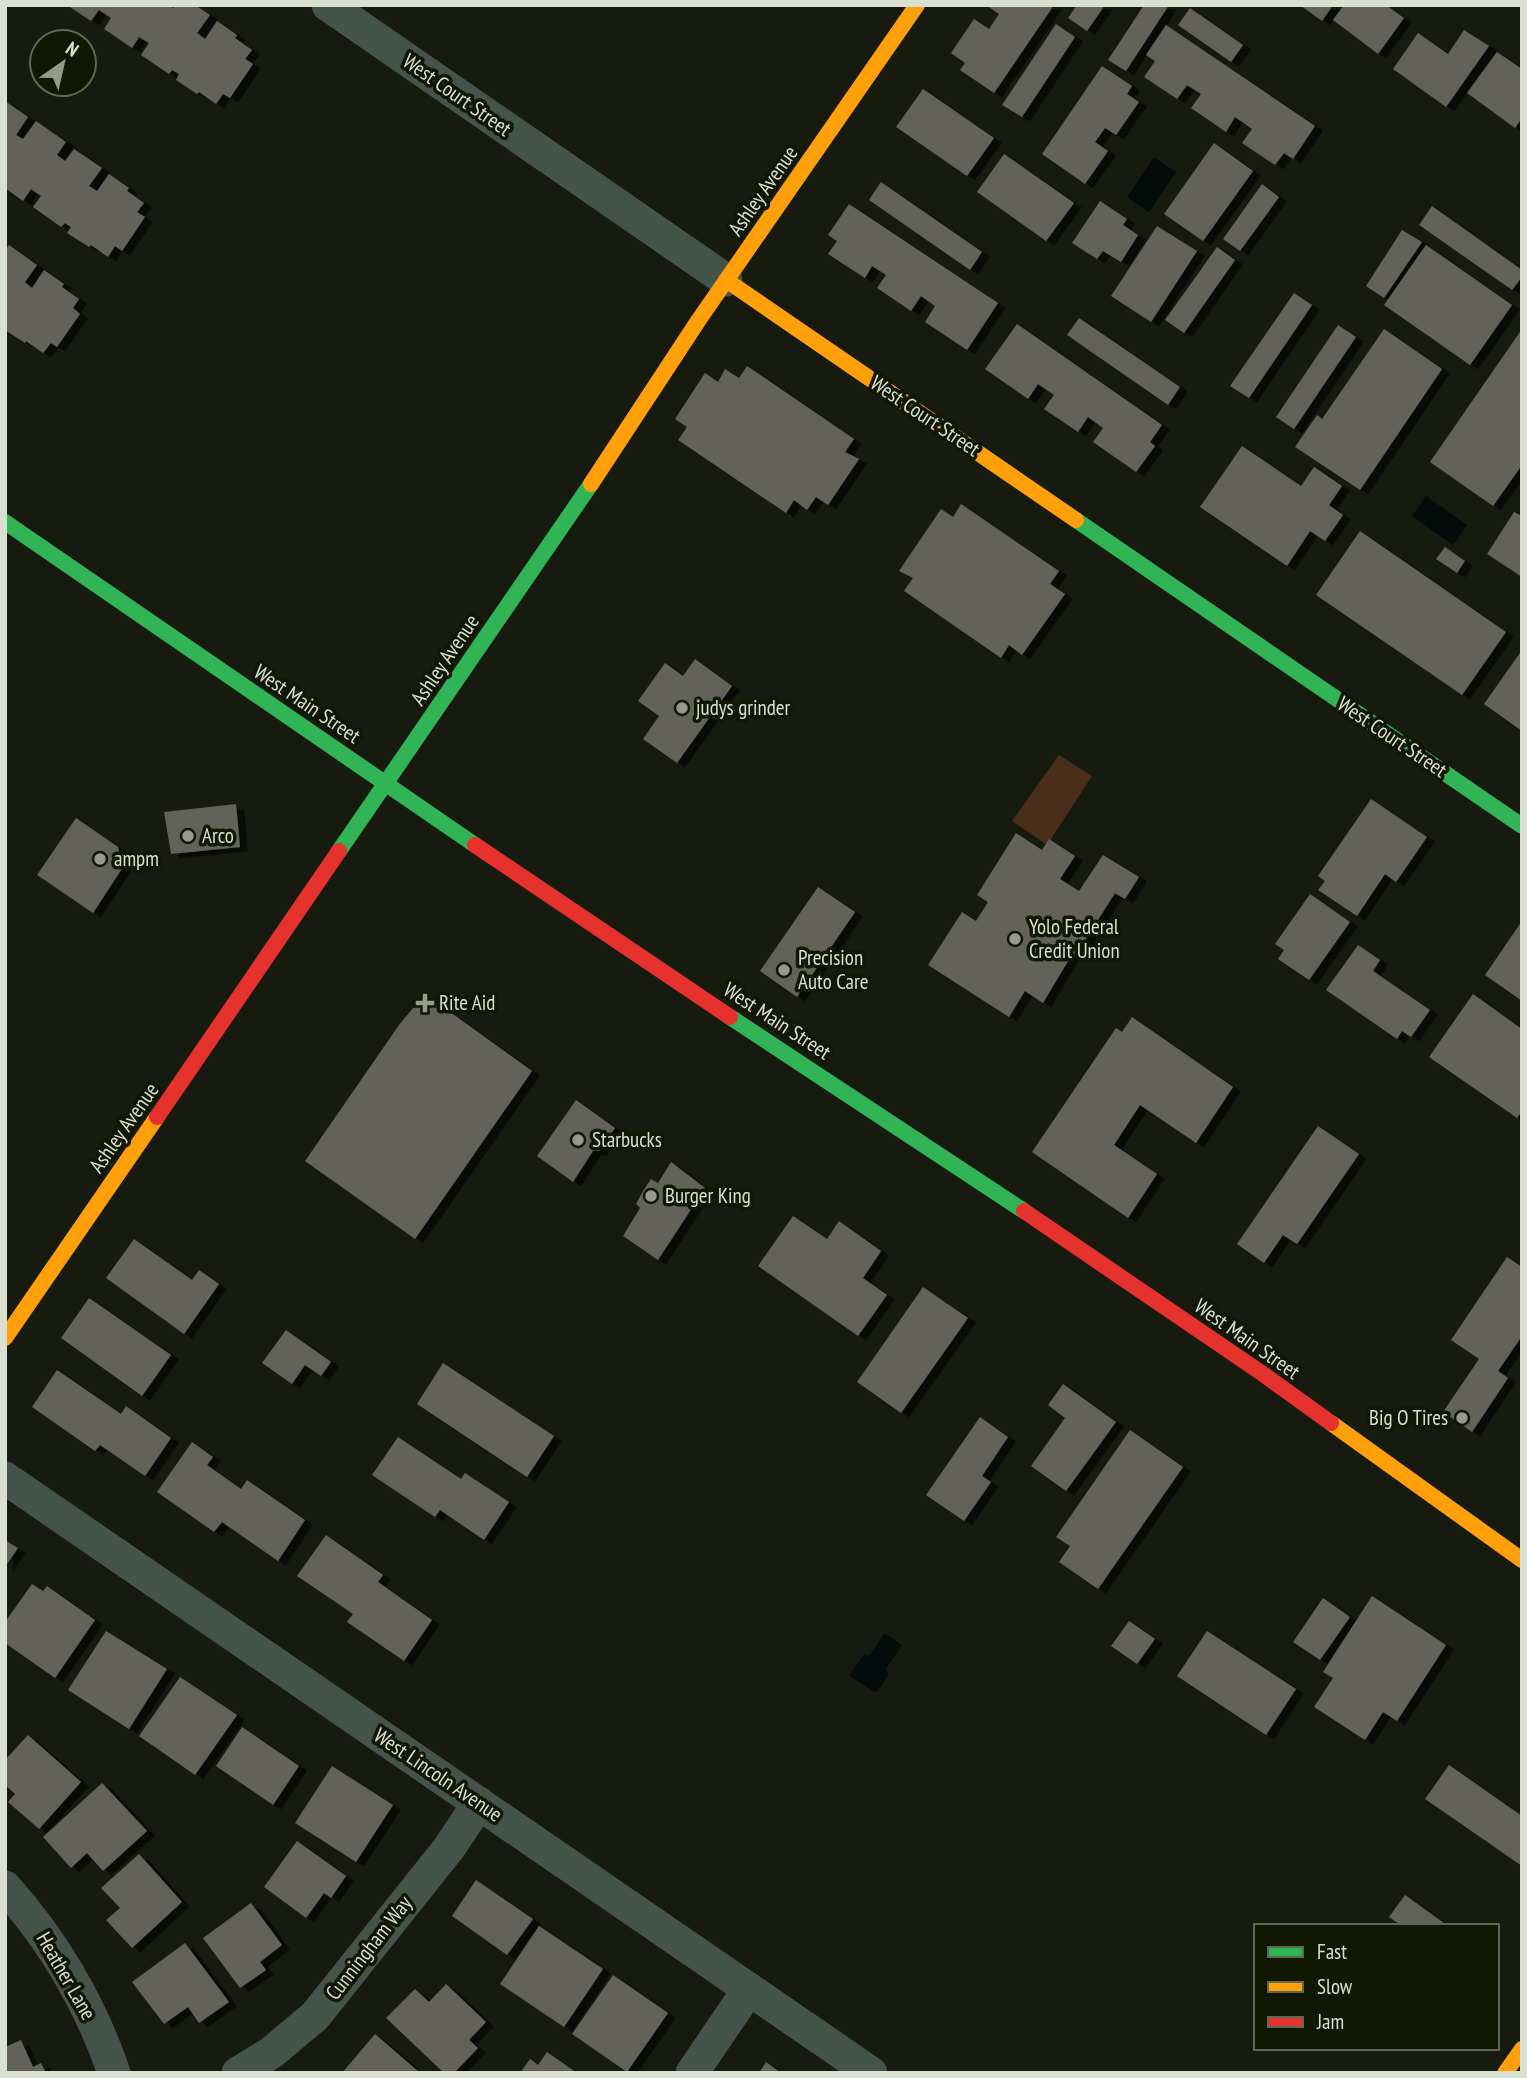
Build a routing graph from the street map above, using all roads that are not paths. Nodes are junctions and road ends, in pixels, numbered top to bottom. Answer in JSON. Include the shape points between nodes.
{"nodes":[{"id":1,"x":328,"y":5,"type":"edge"},
{"id":2,"x":917,"y":5,"type":"edge"},
{"id":3,"x":726,"y":280,"type":"junction"},
{"id":4,"x":5,"y":522,"type":"edge"},
{"id":5,"x":386,"y":783,"type":"junction"},
{"id":6,"x":1522,"y":826,"type":"edge"},
{"id":7,"x":5,"y":1338,"type":"edge"},
{"id":8,"x":5,"y":1478,"type":"edge"},
{"id":9,"x":1522,"y":1560,"type":"edge"},
{"id":10,"x":479,"y":1803,"type":"junction"},
{"id":11,"x":5,"y":1886,"type":"edge"},
{"id":12,"x":749,"y":1989,"type":"junction"},
{"id":13,"x":1522,"y":2049,"type":"edge"},
{"id":14,"x":114,"y":2073,"type":"edge"},
{"id":15,"x":238,"y":2073,"type":"edge"},
{"id":16,"x":691,"y":2073,"type":"edge"},
{"id":17,"x":871,"y":2073,"type":"edge"},
{"id":18,"x":1505,"y":2073,"type":"edge"}],
"edges":[{"from":1,"to":3,"type":"street","name":"West Court Street"},
{"from":2,"to":3,"type":"street","name":"Ashley Avenue"},
{"from":3,"to":5,"type":"street","name":"Ashley Avenue"},
{"from":3,"to":6,"type":"street","name":"West Court Street"},
{"from":4,"to":5,"type":"street","name":"West Main Street"},
{"from":5,"to":7,"type":"street","name":"Ashley Avenue"},
{"from":5,"to":9,"type":"street","name":"West Main Street","via":[[998,1193]]},
{"from":8,"to":10,"type":"street","name":"West Lincoln Avenue"},
{"from":10,"to":12,"type":"street","name":"West Lincoln Avenue"},
{"from":10,"to":15,"type":"street","name":"Cunningham Way","via":[[449,1848],[315,2016],[271,2053]]},
{"from":11,"to":14,"type":"street","name":"Heather Lane","via":[[29,1912],[76,1984]]},
{"from":12,"to":16,"type":"street"},
{"from":12,"to":17,"type":"street","name":"West Lincoln Avenue"},
{"from":13,"to":18,"type":"street"}]}
